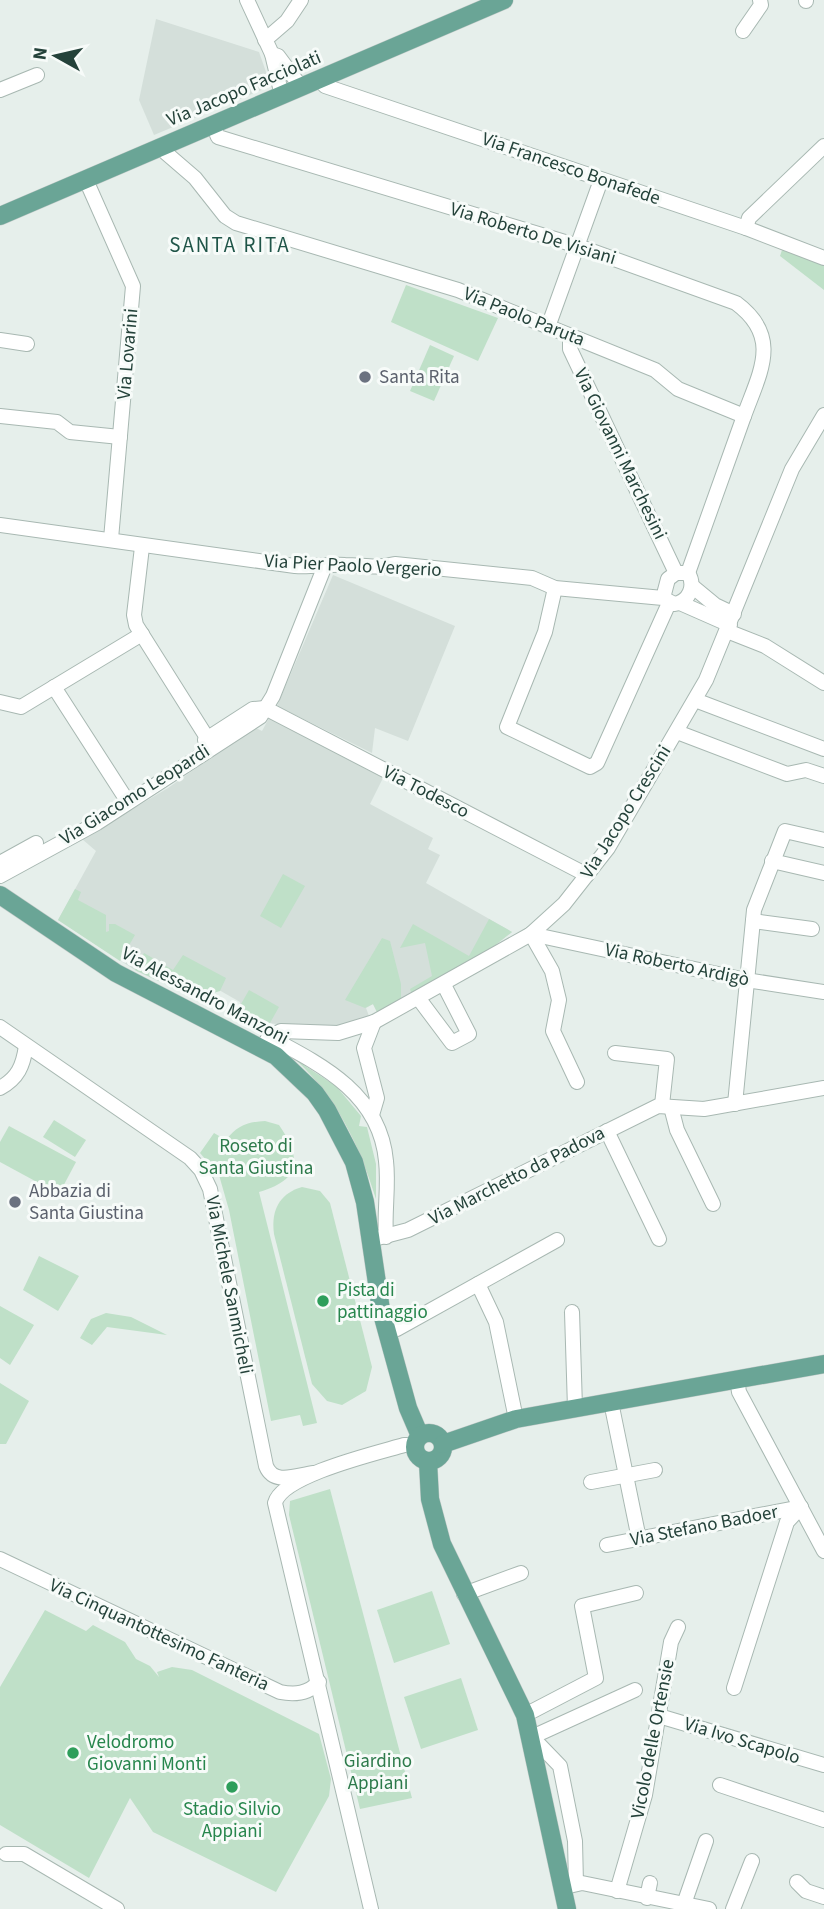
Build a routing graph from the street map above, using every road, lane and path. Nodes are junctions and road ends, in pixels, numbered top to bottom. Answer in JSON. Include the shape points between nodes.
{"nodes":[{"id":1,"x":247,"y":0,"type":"edge"},
{"id":2,"x":301,"y":0,"type":"edge"},
{"id":3,"x":505,"y":0,"type":"edge"},
{"id":4,"x":760,"y":0,"type":"edge"},
{"id":5,"x":743,"y":31,"type":"dead end"},
{"id":6,"x":265,"y":40,"type":"junction"},
{"id":7,"x":272,"y":54,"type":"junction"},
{"id":8,"x":37,"y":75,"type":"dead end"},
{"id":9,"x":320,"y":80,"type":"junction"},
{"id":10,"x":288,"y":89,"type":"junction"},
{"id":11,"x":0,"y":90,"type":"edge"},
{"id":12,"x":213,"y":125,"type":"junction"},
{"id":13,"x":824,"y":146,"type":"edge"},
{"id":14,"x":164,"y":147,"type":"junction"},
{"id":15,"x":86,"y":180,"type":"junction"},
{"id":16,"x":601,"y":180,"type":"junction"},
{"id":17,"x":0,"y":216,"type":"edge"},
{"id":18,"x":746,"y":228,"type":"junction"},
{"id":19,"x":578,"y":246,"type":"junction"},
{"id":20,"x":824,"y":258,"type":"edge"},
{"id":21,"x":548,"y":327,"type":"junction"},
{"id":22,"x":570,"y":336,"type":"junction"},
{"id":23,"x":0,"y":340,"type":"edge"},
{"id":24,"x":27,"y":344,"type":"dead end"},
{"id":25,"x":824,"y":415,"type":"edge"},
{"id":26,"x":0,"y":416,"type":"edge"},
{"id":27,"x":744,"y":416,"type":"junction"},
{"id":28,"x":120,"y":437,"type":"junction"},
{"id":29,"x":0,"y":525,"type":"edge"},
{"id":30,"x":111,"y":538,"type":"junction"},
{"id":31,"x":142,"y":547,"type":"junction"},
{"id":32,"x":324,"y":568,"type":"junction"},
{"id":33,"x":686,"y":577,"type":"junction"},
{"id":34,"x":555,"y":588,"type":"junction"},
{"id":35,"x":671,"y":602,"type":"junction"},
{"id":36,"x":730,"y":623,"type":"junction"},
{"id":37,"x":142,"y":634,"type":"junction"},
{"id":38,"x":824,"y":683,"type":"edge"},
{"id":39,"x":54,"y":687,"type":"junction"},
{"id":40,"x":695,"y":700,"type":"junction"},
{"id":41,"x":0,"y":702,"type":"edge"},
{"id":42,"x":265,"y":708,"type":"junction"},
{"id":43,"x":677,"y":732,"type":"junction"},
{"id":44,"x":211,"y":742,"type":"junction"},
{"id":45,"x":824,"y":749,"type":"edge"},
{"id":46,"x":824,"y":776,"type":"edge"},
{"id":47,"x":125,"y":799,"type":"junction"},
{"id":48,"x":824,"y":840,"type":"edge"},
{"id":49,"x":772,"y":861,"type":"junction"},
{"id":50,"x":0,"y":863,"type":"edge"},
{"id":51,"x":824,"y":873,"type":"edge"},
{"id":52,"x":587,"y":875,"type":"junction"},
{"id":53,"x":0,"y":876,"type":"edge"},
{"id":54,"x":0,"y":895,"type":"edge"},
{"id":55,"x":753,"y":921,"type":"junction"},
{"id":56,"x":811,"y":929,"type":"dead end"},
{"id":57,"x":531,"y":934,"type":"junction"},
{"id":58,"x":746,"y":979,"type":"junction"},
{"id":59,"x":444,"y":985,"type":"junction"},
{"id":60,"x":824,"y":992,"type":"edge"},
{"id":61,"x":419,"y":999,"type":"junction"},
{"id":62,"x":374,"y":1022,"type":"junction"},
{"id":63,"x":0,"y":1027,"type":"edge"},
{"id":64,"x":265,"y":1042,"type":"junction"},
{"id":65,"x":26,"y":1046,"type":"junction"},
{"id":66,"x":615,"y":1053,"type":"dead end"},
{"id":67,"x":577,"y":1082,"type":"dead end"},
{"id":68,"x":0,"y":1088,"type":"edge"},
{"id":69,"x":824,"y":1088,"type":"edge"},
{"id":70,"x":735,"y":1104,"type":"junction"},
{"id":71,"x":667,"y":1106,"type":"junction"},
{"id":72,"x":372,"y":1115,"type":"junction"},
{"id":73,"x":607,"y":1131,"type":"junction"},
{"id":74,"x":713,"y":1204,"type":"dead end"},
{"id":75,"x":378,"y":1239,"type":"junction"},
{"id":76,"x":659,"y":1239,"type":"dead end"},
{"id":77,"x":557,"y":1240,"type":"dead end"},
{"id":78,"x":478,"y":1284,"type":"junction"},
{"id":79,"x":572,"y":1312,"type":"dead end"},
{"id":80,"x":386,"y":1332,"type":"junction"},
{"id":81,"x":824,"y":1364,"type":"edge"},
{"id":82,"x":737,"y":1379,"type":"junction"},
{"id":83,"x":611,"y":1402,"type":"junction"},
{"id":84,"x":575,"y":1408,"type":"junction"},
{"id":85,"x":516,"y":1419,"type":"junction"},
{"id":86,"x":417,"y":1440,"type":"junction"},
{"id":87,"x":443,"y":1444,"type":"junction"},
{"id":88,"x":428,"y":1462,"type":"junction"},
{"id":89,"x":655,"y":1470,"type":"dead end"},
{"id":90,"x":314,"y":1473,"type":"junction"},
{"id":91,"x":626,"y":1475,"type":"junction"},
{"id":92,"x":591,"y":1482,"type":"dead end"},
{"id":93,"x":801,"y":1507,"type":"junction"},
{"id":94,"x":639,"y":1539,"type":"junction"},
{"id":95,"x":607,"y":1545,"type":"dead end"},
{"id":96,"x":824,"y":1551,"type":"edge"},
{"id":97,"x":0,"y":1559,"type":"edge"},
{"id":98,"x":521,"y":1573,"type":"dead end"},
{"id":99,"x":636,"y":1593,"type":"dead end"},
{"id":100,"x":464,"y":1594,"type":"junction"},
{"id":101,"x":678,"y":1627,"type":"dead end"},
{"id":102,"x":318,"y":1682,"type":"junction"},
{"id":103,"x":734,"y":1688,"type":"dead end"},
{"id":104,"x":635,"y":1690,"type":"dead end"},
{"id":105,"x":525,"y":1715,"type":"junction"},
{"id":106,"x":659,"y":1716,"type":"junction"},
{"id":107,"x":531,"y":1737,"type":"junction"},
{"id":108,"x":824,"y":1765,"type":"edge"},
{"id":109,"x":720,"y":1785,"type":"dead end"},
{"id":110,"x":824,"y":1820,"type":"edge"},
{"id":111,"x":706,"y":1841,"type":"dead end"},
{"id":112,"x":2,"y":1853,"type":"edge"},
{"id":113,"x":752,"y":1861,"type":"dead end"},
{"id":114,"x":797,"y":1882,"type":"dead end"},
{"id":115,"x":650,"y":1883,"type":"dead end"},
{"id":116,"x":573,"y":1885,"type":"junction"},
{"id":117,"x":617,"y":1891,"type":"junction"},
{"id":118,"x":824,"y":1897,"type":"edge"},
{"id":119,"x":647,"y":1898,"type":"junction"},
{"id":120,"x":684,"y":1904,"type":"junction"},
{"id":121,"x":117,"y":1909,"type":"edge"},
{"id":122,"x":372,"y":1909,"type":"edge"},
{"id":123,"x":567,"y":1909,"type":"edge"},
{"id":124,"x":709,"y":1909,"type":"edge"},
{"id":125,"x":733,"y":1909,"type":"edge"}],
"edges":[{"from":1,"to":6,"type":"street"},
{"from":2,"to":6,"type":"street","via":[[287,21]]},
{"from":3,"to":9,"type":"main road","name":"Via Jacopo Facciolati"},
{"from":4,"to":5,"type":"street"},
{"from":6,"to":7,"type":"street"},
{"from":7,"to":10,"type":"street","via":[[271,62]]},
{"from":7,"to":10,"type":"street","via":[[278,56]]},
{"from":8,"to":11,"type":"street"},
{"from":9,"to":10,"type":"main road","name":"Via Jacopo Facciolati"},
{"from":9,"to":16,"type":"street","name":"Via Francesco Bonafede","via":[[325,86]]},
{"from":10,"to":12,"type":"main road","name":"Via Jacopo Facciolati"},
{"from":12,"to":14,"type":"main road","name":"Via Jacopo Facciolati"},
{"from":12,"to":19,"type":"street","name":"Via Roberto De Visiani","via":[[218,136]]},
{"from":13,"to":18,"type":"street","via":[[749,218]]},
{"from":14,"to":15,"type":"main road","name":"Via Jacopo Facciolati"},
{"from":14,"to":21,"type":"street","name":"Via Paolo Paruta","via":[[236,223],[433,281]]},
{"from":15,"to":17,"type":"main road","name":"Via Jacopo Facciolati"},
{"from":15,"to":28,"type":"street","name":"Via Lovarini","via":[[133,286]]},
{"from":16,"to":18,"type":"street","name":"Via Francesco Bonafede"},
{"from":16,"to":19,"type":"street"},
{"from":18,"to":20,"type":"street","name":"Via Francesco Bonafede"},
{"from":19,"to":21,"type":"street"},
{"from":19,"to":27,"type":"street","name":"Via Roberto De Visiani","via":[[736,303],[753,316],[766,353]]},
{"from":21,"to":22,"type":"street","name":"Via Paolo Paruta"},
{"from":22,"to":27,"type":"street","name":"Via Paolo Paruta","via":[[654,370],[678,389]]},
{"from":22,"to":33,"type":"street","name":"Via Giovanni Marchesini","via":[[570,349]]},
{"from":23,"to":24,"type":"street"},
{"from":25,"to":36,"type":"street","name":"Via Jacopo Crescini","via":[[792,469]]},
{"from":26,"to":28,"type":"street","via":[[57,422],[70,432]]},
{"from":27,"to":33,"type":"street"},
{"from":28,"to":30,"type":"street","name":"Via Lovarini"},
{"from":29,"to":30,"type":"street","name":"Via Pier Paolo Vergerio"},
{"from":30,"to":31,"type":"street","name":"Via Pier Paolo Vergerio"},
{"from":31,"to":32,"type":"street","name":"Via Pier Paolo Vergerio"},
{"from":31,"to":37,"type":"street","via":[[134,615]]},
{"from":32,"to":34,"type":"street","name":"Via Pier Paolo Vergerio","via":[[381,569],[402,564],[532,578]]},
{"from":32,"to":42,"type":"street"},
{"from":33,"to":35,"type":"street"},
{"from":33,"to":35,"type":"street","via":[[664,585]]},
{"from":33,"to":36,"type":"street"},
{"from":34,"to":35,"type":"street","name":"Via Pier Paolo Vergerio"},
{"from":34,"to":35,"type":"street","via":[[545,632],[507,727],[590,767],[597,763]]},
{"from":35,"to":36,"type":"street","name":"Via Pier Paolo Vergerio"},
{"from":36,"to":38,"type":"street"},
{"from":36,"to":40,"type":"street","name":"Via Jacopo Crescini"},
{"from":37,"to":39,"type":"street"},
{"from":37,"to":44,"type":"street"},
{"from":39,"to":41,"type":"street","via":[[21,707]]},
{"from":39,"to":47,"type":"street"},
{"from":40,"to":43,"type":"street","name":"Via Jacopo Crescini"},
{"from":40,"to":45,"type":"street"},
{"from":42,"to":44,"type":"street","name":"Via Giacomo Leopardi","via":[[253,709]]},
{"from":42,"to":52,"type":"street","name":"Via Todesco"},
{"from":43,"to":46,"type":"street","via":[[787,774],[806,770]]},
{"from":43,"to":52,"type":"street","name":"Via Jacopo Crescini"},
{"from":44,"to":47,"type":"street","name":"Via Giacomo Leopardi"},
{"from":47,"to":50,"type":"street","name":"Via Giacomo Leopardi"},
{"from":47,"to":53,"type":"street","name":"Via Giacomo Leopardi","via":[[97,823]]},
{"from":48,"to":49,"type":"street","via":[[785,831]]},
{"from":49,"to":51,"type":"street"},
{"from":49,"to":55,"type":"street"},
{"from":52,"to":57,"type":"street","name":"Via Jacopo Crescini"},
{"from":54,"to":64,"type":"main road","name":"Via Alessandro Manzoni","via":[[116,973]]},
{"from":55,"to":56,"type":"street"},
{"from":55,"to":58,"type":"street"},
{"from":57,"to":58,"type":"street","name":"Via Roberto Ardigò"},
{"from":57,"to":59,"type":"street","name":"Via Jacopo Crescini"},
{"from":57,"to":67,"type":"street","via":[[552,971],[559,1000],[553,1031]]},
{"from":58,"to":60,"type":"street","name":"Via Roberto Ardigò"},
{"from":58,"to":70,"type":"street"},
{"from":59,"to":61,"type":"street","name":"Via Jacopo Crescini"},
{"from":59,"to":61,"type":"street","via":[[469,1034],[452,1043]]},
{"from":61,"to":62,"type":"street","name":"Via Jacopo Crescini"},
{"from":62,"to":64,"type":"street","name":"Via Jacopo Crescini","via":[[338,1033],[281,1031]]},
{"from":62,"to":72,"type":"street","via":[[364,1048],[377,1098]]},
{"from":63,"to":65,"type":"street","name":"Via Michele Sanmicheli"},
{"from":64,"to":72,"type":"street","name":"Via Alessandro Manzoni","via":[[329,1070],[350,1086]]},
{"from":64,"to":75,"type":"main road","name":"Via Alessandro Manzoni","via":[[302,1079],[338,1129]]},
{"from":65,"to":68,"type":"street","via":[[17,1076]]},
{"from":65,"to":90,"type":"street","name":"Via Michele Sanmicheli","via":[[201,1170],[210,1189],[266,1466],[276,1478]]},
{"from":66,"to":71,"type":"street","via":[[667,1059]]},
{"from":69,"to":70,"type":"street","name":"Via Marchetto da Padova"},
{"from":70,"to":71,"type":"street","name":"Via Marchetto da Padova","via":[[704,1109]]},
{"from":71,"to":73,"type":"street","name":"Via Marchetto da Padova"},
{"from":71,"to":74,"type":"street"},
{"from":72,"to":75,"type":"street","name":"Via Alessandro Manzoni","via":[[386,1158]]},
{"from":73,"to":75,"type":"street","name":"Via Marchetto da Padova","via":[[408,1230]]},
{"from":73,"to":76,"type":"street"},
{"from":75,"to":80,"type":"main road","name":"Via Alessandro Manzoni"},
{"from":77,"to":78,"type":"street"},
{"from":78,"to":80,"type":"street"},
{"from":78,"to":85,"type":"street","via":[[496,1322]]},
{"from":79,"to":84,"type":"street"},
{"from":80,"to":86,"type":"main road","name":"Via Alessandro Manzoni"},
{"from":81,"to":82,"type":"main road"},
{"from":82,"to":83,"type":"main road"},
{"from":82,"to":93,"type":"street","via":[[739,1392]]},
{"from":83,"to":84,"type":"main road"},
{"from":83,"to":91,"type":"street"},
{"from":84,"to":85,"type":"main road"},
{"from":85,"to":87,"type":"main road"},
{"from":86,"to":87,"type":"main road","via":[[433,1434]]},
{"from":86,"to":88,"type":"main road","via":[[417,1457]]},
{"from":86,"to":90,"type":"street"},
{"from":87,"to":88,"type":"main road","via":[[440,1456]]},
{"from":88,"to":100,"type":"main road","via":[[433,1515]]},
{"from":89,"to":91,"type":"street"},
{"from":90,"to":102,"type":"street","via":[[276,1499]]},
{"from":91,"to":92,"type":"street"},
{"from":91,"to":94,"type":"street"},
{"from":93,"to":94,"type":"street","name":"Via Stefano Badoer"},
{"from":93,"to":96,"type":"street"},
{"from":93,"to":103,"type":"street","via":[[787,1522]]},
{"from":94,"to":95,"type":"street","name":"Via Stefano Badoer"},
{"from":97,"to":102,"type":"street","name":"Via Cinquantottesimo Fanteria","via":[[280,1692],[300,1693]]},
{"from":98,"to":100,"type":"street"},
{"from":99,"to":105,"type":"street","via":[[582,1606],[596,1678]]},
{"from":100,"to":105,"type":"main road"},
{"from":101,"to":106,"type":"street","name":"Vicolo delle Ortensie","via":[[671,1642]]},
{"from":102,"to":122,"type":"street"},
{"from":104,"to":107,"type":"street"},
{"from":105,"to":107,"type":"main road"},
{"from":106,"to":108,"type":"street","name":"Via Ivo Scapolo"},
{"from":106,"to":117,"type":"street","name":"Vicolo delle Ortensie","via":[[645,1796]]},
{"from":107,"to":116,"type":"main road"},
{"from":109,"to":110,"type":"street"},
{"from":111,"to":120,"type":"street"},
{"from":112,"to":121,"type":"street","via":[[24,1854]]},
{"from":113,"to":125,"type":"street"},
{"from":114,"to":118,"type":"street"},
{"from":115,"to":119,"type":"street"},
{"from":116,"to":117,"type":"street"},
{"from":116,"to":123,"type":"main road"},
{"from":117,"to":119,"type":"street"},
{"from":119,"to":120,"type":"street"},
{"from":120,"to":124,"type":"street"}]}
